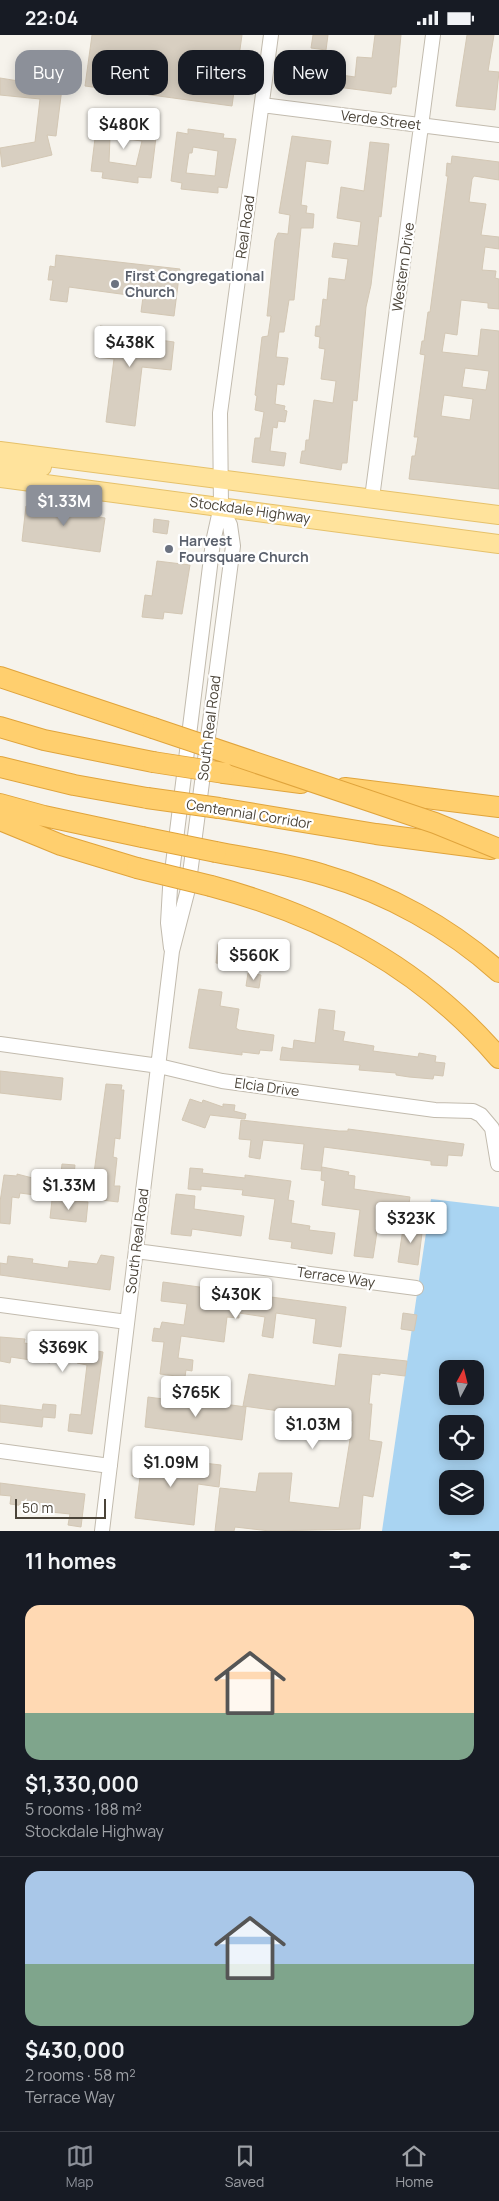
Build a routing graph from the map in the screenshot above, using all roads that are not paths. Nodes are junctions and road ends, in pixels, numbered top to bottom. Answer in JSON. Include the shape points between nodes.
{"nodes":[{"id":1,"x":271,"y":35,"type":"edge"},
{"id":2,"x":433,"y":35,"type":"edge"},
{"id":3,"x":262,"y":105,"type":"junction"},
{"id":4,"x":422,"y":125,"type":"junction"},
{"id":5,"x":499,"y":135,"type":"edge"},
{"id":6,"x":0,"y":451,"type":"edge"},
{"id":7,"x":92,"y":463,"type":"junction"},
{"id":8,"x":0,"y":464,"type":"edge"},
{"id":9,"x":0,"y":478,"type":"edge"},
{"id":10,"x":220,"y":479,"type":"junction"},
{"id":11,"x":372,"y":498,"type":"junction"},
{"id":12,"x":221,"y":506,"type":"junction"},
{"id":13,"x":499,"y":515,"type":"edge"},
{"id":14,"x":497,"y":540,"type":"edge"},
{"id":15,"x":0,"y":677,"type":"edge"},
{"id":16,"x":0,"y":727,"type":"edge"},
{"id":17,"x":0,"y":767,"type":"edge"},
{"id":18,"x":0,"y":804,"type":"edge"},
{"id":19,"x":499,"y":807,"type":"edge"},
{"id":20,"x":0,"y":820,"type":"edge"},
{"id":21,"x":499,"y":850,"type":"edge"},
{"id":22,"x":172,"y":951,"type":"junction"},
{"id":23,"x":499,"y":972,"type":"edge"},
{"id":24,"x":0,"y":1045,"type":"edge"},
{"id":25,"x":499,"y":1058,"type":"edge"},
{"id":26,"x":159,"y":1066,"type":"junction"},
{"id":27,"x":498,"y":1165,"type":"edge"},
{"id":28,"x":136,"y":1251,"type":"junction"},
{"id":29,"x":416,"y":1288,"type":"dead end"},
{"id":30,"x":0,"y":1305,"type":"edge"},
{"id":31,"x":127,"y":1322,"type":"junction"},
{"id":32,"x":0,"y":1451,"type":"edge"},
{"id":33,"x":110,"y":1466,"type":"junction"},
{"id":34,"x":102,"y":1531,"type":"edge"}],
"edges":[{"from":1,"to":3,"type":"street","name":"Real Road"},
{"from":2,"to":4,"type":"street","name":"Western Drive"},
{"from":3,"to":4,"type":"street","name":"Verde Street"},
{"from":3,"to":10,"type":"street","name":"Real Road","via":[[220,413]]},
{"from":4,"to":5,"type":"street","name":"Verde Street"},
{"from":4,"to":11,"type":"street","name":"Western Drive"},
{"from":6,"to":7,"type":"main road","name":"Stockdale Highway"},
{"from":7,"to":8,"type":"main road","via":[[29,467]]},
{"from":7,"to":10,"type":"main road","name":"Stockdale Highway"},
{"from":9,"to":12,"type":"main road","name":"Stockdale Highway"},
{"from":10,"to":11,"type":"main road","name":"Stockdale Highway"},
{"from":10,"to":12,"type":"street","name":"South Real Road"},
{"from":11,"to":13,"type":"main road","name":"Stockdale Highway"},
{"from":12,"to":14,"type":"main road","name":"Stockdale Highway"},
{"from":12,"to":22,"type":"street","name":"South Real Road","via":[[213,542],[170,888],[168,931]]},
{"from":12,"to":22,"type":"street","name":"South Real Road","via":[[230,525],[233,545],[188,889]]},
{"from":15,"to":21,"type":"highway","bridge":true,"via":[[436,823]]},
{"from":16,"to":19,"type":"highway","bridge":true,"via":[[44,740],[153,762]]},
{"from":17,"to":21,"type":"highway","name":"Centennial Corridor","bridge":true,"via":[[148,798]]},
{"from":18,"to":23,"type":"highway","bridge":true,"via":[[323,874],[368,890],[415,913],[458,940]]},
{"from":20,"to":25,"type":"highway","bridge":true,"via":[[61,845],[255,898],[299,914],[374,952],[413,979],[450,1008]]},
{"from":22,"to":26,"type":"street","name":"South Real Road"},
{"from":24,"to":26,"type":"street","name":"Elcia Drive"},
{"from":26,"to":27,"type":"street","name":"Elcia Drive","via":[[222,1081],[435,1110],[473,1111],[492,1128]]},
{"from":26,"to":28,"type":"street","name":"South Real Road"},
{"from":28,"to":29,"type":"street","name":"Terrace Way"},
{"from":28,"to":31,"type":"street","name":"South Real Road"},
{"from":30,"to":31,"type":"street"},
{"from":31,"to":33,"type":"street","name":"South Real Road"},
{"from":32,"to":33,"type":"street"},
{"from":33,"to":34,"type":"street","name":"South Real Road"}]}
